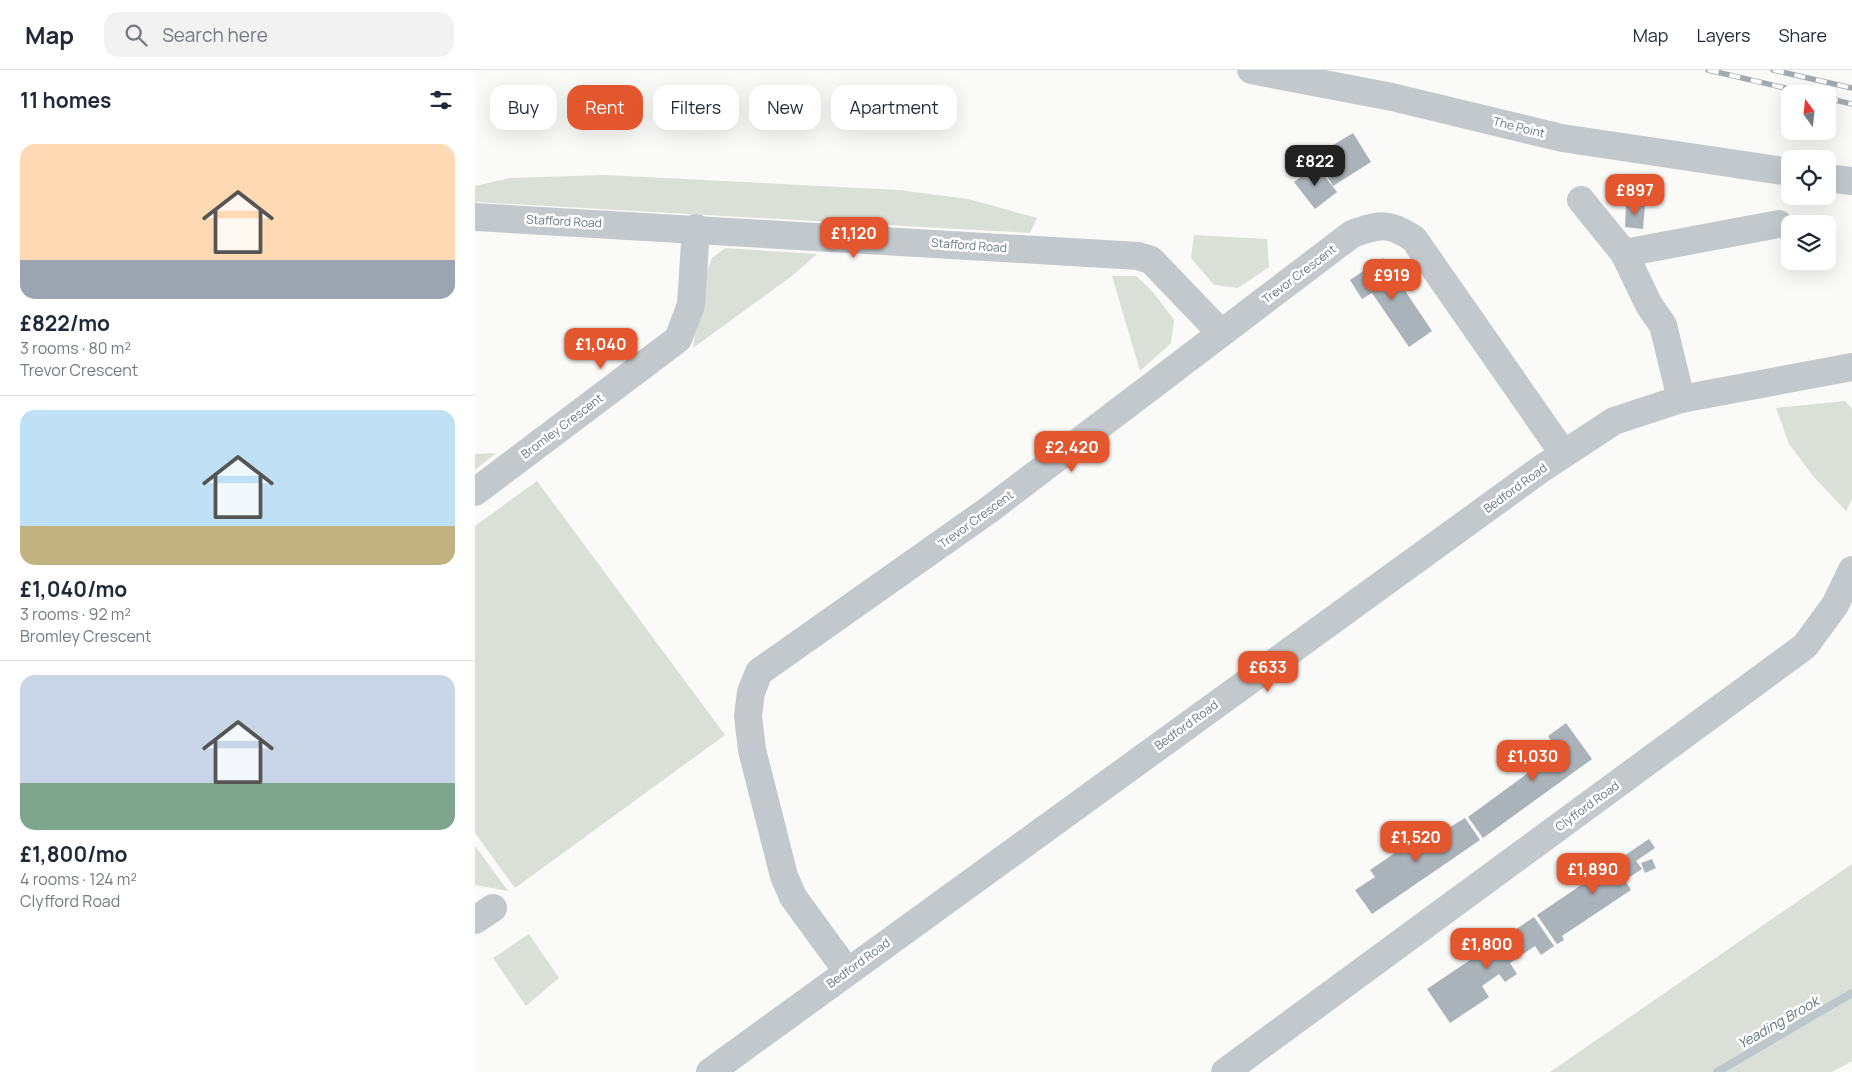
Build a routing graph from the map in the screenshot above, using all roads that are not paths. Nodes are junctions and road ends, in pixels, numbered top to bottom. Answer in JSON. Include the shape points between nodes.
{"nodes":[{"id":1,"x":1251,"y":70,"type":"edge"},
{"id":2,"x":1781,"y":171,"type":"edge"},
{"id":3,"x":1836,"y":179,"type":"edge"},
{"id":4,"x":1852,"y":181,"type":"edge"},
{"id":5,"x":1581,"y":200,"type":"dead end"},
{"id":6,"x":475,"y":216,"type":"edge"},
{"id":7,"x":1779,"y":224,"type":"dead end"},
{"id":8,"x":696,"y":228,"type":"junction"},
{"id":9,"x":1624,"y":253,"type":"junction"},
{"id":10,"x":1221,"y":333,"type":"junction"},
{"id":11,"x":1852,"y":367,"type":"edge"},
{"id":12,"x":1681,"y":399,"type":"junction"},
{"id":13,"x":1563,"y":453,"type":"junction"},
{"id":14,"x":475,"y":492,"type":"edge"},
{"id":15,"x":1852,"y":570,"type":"edge"},
{"id":16,"x":847,"y":971,"type":"junction"},
{"id":17,"x":724,"y":1068,"type":"edge"},
{"id":18,"x":1225,"y":1072,"type":"edge"}],
"edges":[{"from":1,"to":2,"type":"street","name":"The Point","via":[[1392,97],[1561,138]]},
{"from":3,"to":4,"type":"street"},
{"from":5,"to":9,"type":"street"},
{"from":6,"to":8,"type":"street","name":"Stafford Road"},
{"from":7,"to":9,"type":"street"},
{"from":8,"to":10,"type":"street","name":"Stafford Road","via":[[1138,256],[1151,260]]},
{"from":8,"to":14,"type":"street","name":"Bromley Crescent","via":[[691,306],[677,339]]},
{"from":9,"to":12,"type":"street","via":[[1649,305],[1663,324]]},
{"from":10,"to":13,"type":"street","name":"Trevor Crescent","via":[[1352,234],[1373,226],[1397,228],[1413,240]]},
{"from":10,"to":16,"type":"street","name":"Trevor Crescent","via":[[990,510],[759,672],[751,692],[749,725],[752,750],[784,876],[793,897]]},
{"from":11,"to":12,"type":"street","name":"Bedford Road"},
{"from":12,"to":13,"type":"street","name":"Bedford Road","via":[[1614,421]]},
{"from":13,"to":16,"type":"street","name":"Bedford Road"},
{"from":15,"to":18,"type":"street","name":"Clyfford Road","via":[[1835,605],[1805,646]]},
{"from":16,"to":17,"type":"street","name":"Bedford Road"}]}
